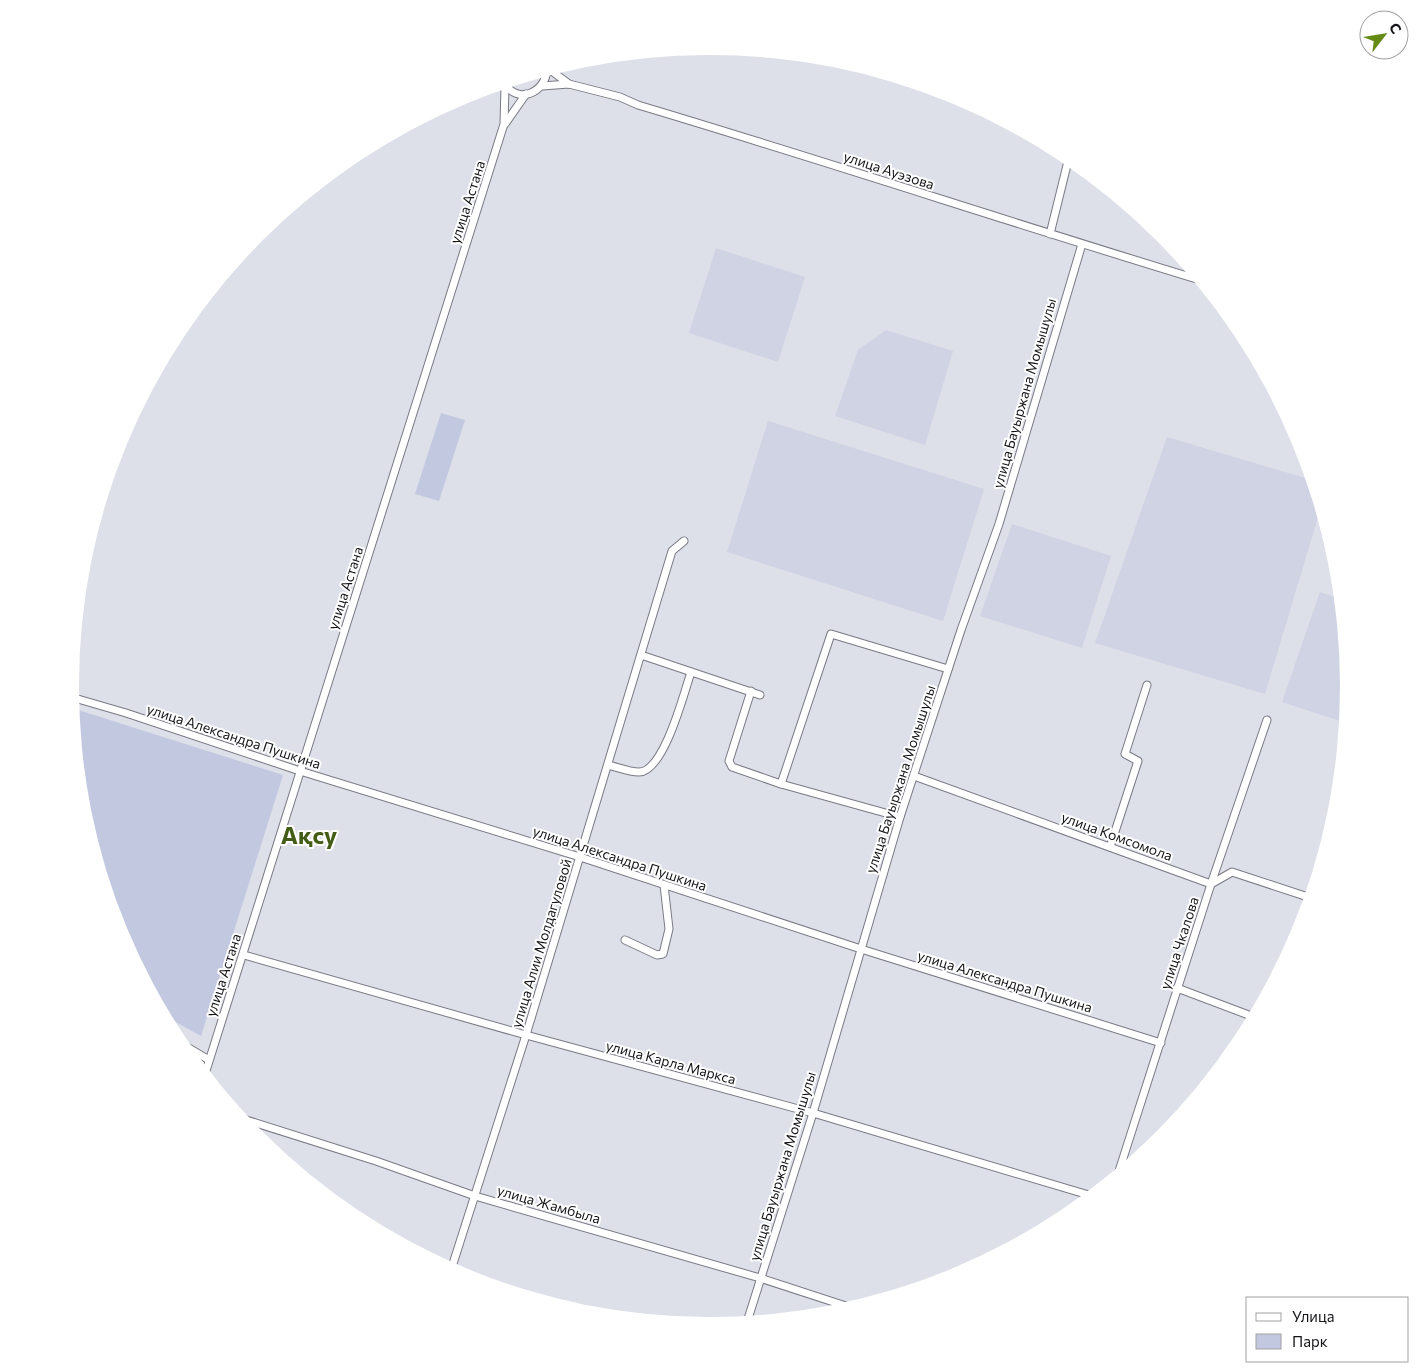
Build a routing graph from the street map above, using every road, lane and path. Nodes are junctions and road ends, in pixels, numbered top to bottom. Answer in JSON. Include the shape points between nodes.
{"nodes":[{"id":1,"x":555,"y":75,"type":"edge"},
{"id":2,"x":546,"y":77,"type":"edge"},
{"id":3,"x":570,"y":84,"type":"junction"},
{"id":4,"x":542,"y":86,"type":"junction"},
{"id":5,"x":508,"y":88,"type":"edge"},
{"id":6,"x":504,"y":89,"type":"edge"},
{"id":7,"x":526,"y":94,"type":"junction"},
{"id":8,"x":504,"y":124,"type":"junction"},
{"id":9,"x":1067,"y":166,"type":"edge"},
{"id":10,"x":1050,"y":234,"type":"junction"},
{"id":11,"x":1082,"y":244,"type":"junction"},
{"id":12,"x":1190,"y":277,"type":"edge"},
{"id":13,"x":684,"y":541,"type":"dead end"},
{"id":14,"x":641,"y":655,"type":"junction"},
{"id":15,"x":948,"y":669,"type":"junction"},
{"id":16,"x":691,"y":672,"type":"junction"},
{"id":17,"x":1147,"y":685,"type":"dead end"},
{"id":18,"x":750,"y":691,"type":"junction"},
{"id":19,"x":760,"y":695,"type":"dead end"},
{"id":20,"x":79,"y":699,"type":"edge"},
{"id":21,"x":1267,"y":720,"type":"dead end"},
{"id":22,"x":608,"y":765,"type":"junction"},
{"id":23,"x":300,"y":771,"type":"junction"},
{"id":24,"x":914,"y":776,"type":"junction"},
{"id":25,"x":781,"y":784,"type":"junction"},
{"id":26,"x":900,"y":817,"type":"junction"},
{"id":27,"x":1110,"y":847,"type":"junction"},
{"id":28,"x":580,"y":857,"type":"junction"},
{"id":29,"x":1211,"y":884,"type":"junction"},
{"id":30,"x":664,"y":885,"type":"junction"},
{"id":31,"x":1304,"y":896,"type":"edge"},
{"id":32,"x":625,"y":940,"type":"dead end"},
{"id":33,"x":861,"y":949,"type":"junction"},
{"id":34,"x":244,"y":955,"type":"junction"},
{"id":35,"x":1177,"y":988,"type":"junction"},
{"id":36,"x":1248,"y":1015,"type":"edge"},
{"id":37,"x":526,"y":1035,"type":"junction"},
{"id":38,"x":1160,"y":1043,"type":"junction"},
{"id":39,"x":196,"y":1052,"type":"edge"},
{"id":40,"x":209,"y":1060,"type":"junction"},
{"id":41,"x":207,"y":1067,"type":"edge"},
{"id":42,"x":813,"y":1113,"type":"junction"},
{"id":43,"x":254,"y":1122,"type":"edge"},
{"id":44,"x":1121,"y":1164,"type":"edge"},
{"id":45,"x":1084,"y":1194,"type":"edge"},
{"id":46,"x":475,"y":1196,"type":"junction"},
{"id":47,"x":454,"y":1263,"type":"edge"},
{"id":48,"x":760,"y":1278,"type":"junction"},
{"id":49,"x":839,"y":1304,"type":"edge"},
{"id":50,"x":749,"y":1316,"type":"edge"}],
"edges":[{"from":1,"to":3,"type":"street"},
{"from":2,"to":4,"type":"street"},
{"from":3,"to":4,"type":"street"},
{"from":3,"to":10,"type":"street","name":"улица Ауэзова","via":[[620,97]]},
{"from":4,"to":7,"type":"street"},
{"from":5,"to":7,"type":"street","via":[[515,93]]},
{"from":6,"to":8,"type":"street"},
{"from":7,"to":8,"type":"street"},
{"from":8,"to":23,"type":"street","name":"улица Астана"},
{"from":9,"to":10,"type":"street"},
{"from":10,"to":11,"type":"street","name":"улица Ауэзова"},
{"from":11,"to":12,"type":"street","name":"улица Ауэзова"},
{"from":11,"to":15,"type":"street","name":"улица Бауыржана Момышулы","via":[[999,524]]},
{"from":13,"to":14,"type":"street","name":"улица Алии Молдагуловой","via":[[672,552]]},
{"from":14,"to":16,"type":"street"},
{"from":14,"to":22,"type":"street","name":"улица Алии Молдагуловой"},
{"from":15,"to":24,"type":"street","name":"улица Бауыржана Момышулы"},
{"from":15,"to":25,"type":"street","via":[[831,634]]},
{"from":16,"to":18,"type":"street"},
{"from":16,"to":22,"type":"street","via":[[667,743],[659,757],[647,770],[639,772]]},
{"from":17,"to":27,"type":"street","via":[[1125,754],[1138,761]]},
{"from":18,"to":19,"type":"street"},
{"from":18,"to":25,"type":"street","via":[[729,761],[732,767]]},
{"from":20,"to":23,"type":"street","name":"улица Александра Пушкина"},
{"from":21,"to":29,"type":"street","name":"улица Чкалова"},
{"from":22,"to":28,"type":"street","name":"улица Алии Молдагуловой"},
{"from":23,"to":28,"type":"street","name":"улица Александра Пушкина"},
{"from":23,"to":34,"type":"street","name":"улица Астана"},
{"from":24,"to":26,"type":"street","name":"улица Бауыржана Момышулы"},
{"from":24,"to":27,"type":"street","name":"улица Комсомола"},
{"from":25,"to":26,"type":"street"},
{"from":26,"to":33,"type":"street","name":"улица Бауыржана Момышулы"},
{"from":27,"to":29,"type":"street","name":"улица Комсомола"},
{"from":28,"to":30,"type":"street","name":"улица Александра Пушкина"},
{"from":28,"to":37,"type":"street","name":"улица Алии Молдагуловой"},
{"from":29,"to":31,"type":"street","via":[[1232,872]]},
{"from":29,"to":35,"type":"street","name":"улица Чкалова"},
{"from":30,"to":32,"type":"street","via":[[669,929],[663,954],[657,955]]},
{"from":30,"to":33,"type":"street","name":"улица Александра Пушкина"},
{"from":33,"to":38,"type":"street","name":"улица Александра Пушкина"},
{"from":33,"to":42,"type":"street","name":"улица Бауыржана Момышулы"},
{"from":34,"to":37,"type":"street","name":"улица Карла Маркса"},
{"from":34,"to":40,"type":"street","name":"улица Астана"},
{"from":35,"to":36,"type":"street"},
{"from":35,"to":38,"type":"street","name":"улица Чкалова"},
{"from":37,"to":42,"type":"street","name":"улица Карла Маркса"},
{"from":37,"to":46,"type":"street","name":"улица Алии Молдагуловой"},
{"from":38,"to":44,"type":"street","name":"улица Чкалова"},
{"from":39,"to":40,"type":"street"},
{"from":40,"to":41,"type":"street","name":"улица Астана"},
{"from":42,"to":45,"type":"street","name":"улица Карла Маркса"},
{"from":42,"to":48,"type":"street","name":"улица Бауыржана Момышулы"},
{"from":43,"to":46,"type":"street","name":"улица Жамбыла"},
{"from":46,"to":47,"type":"street","name":"улица Алии Молдагуловой"},
{"from":46,"to":48,"type":"street","name":"улица Жамбыла"},
{"from":48,"to":49,"type":"street","name":"улица Жамбыла"},
{"from":48,"to":50,"type":"street","name":"улица Бауыржана Момышулы"}]}
